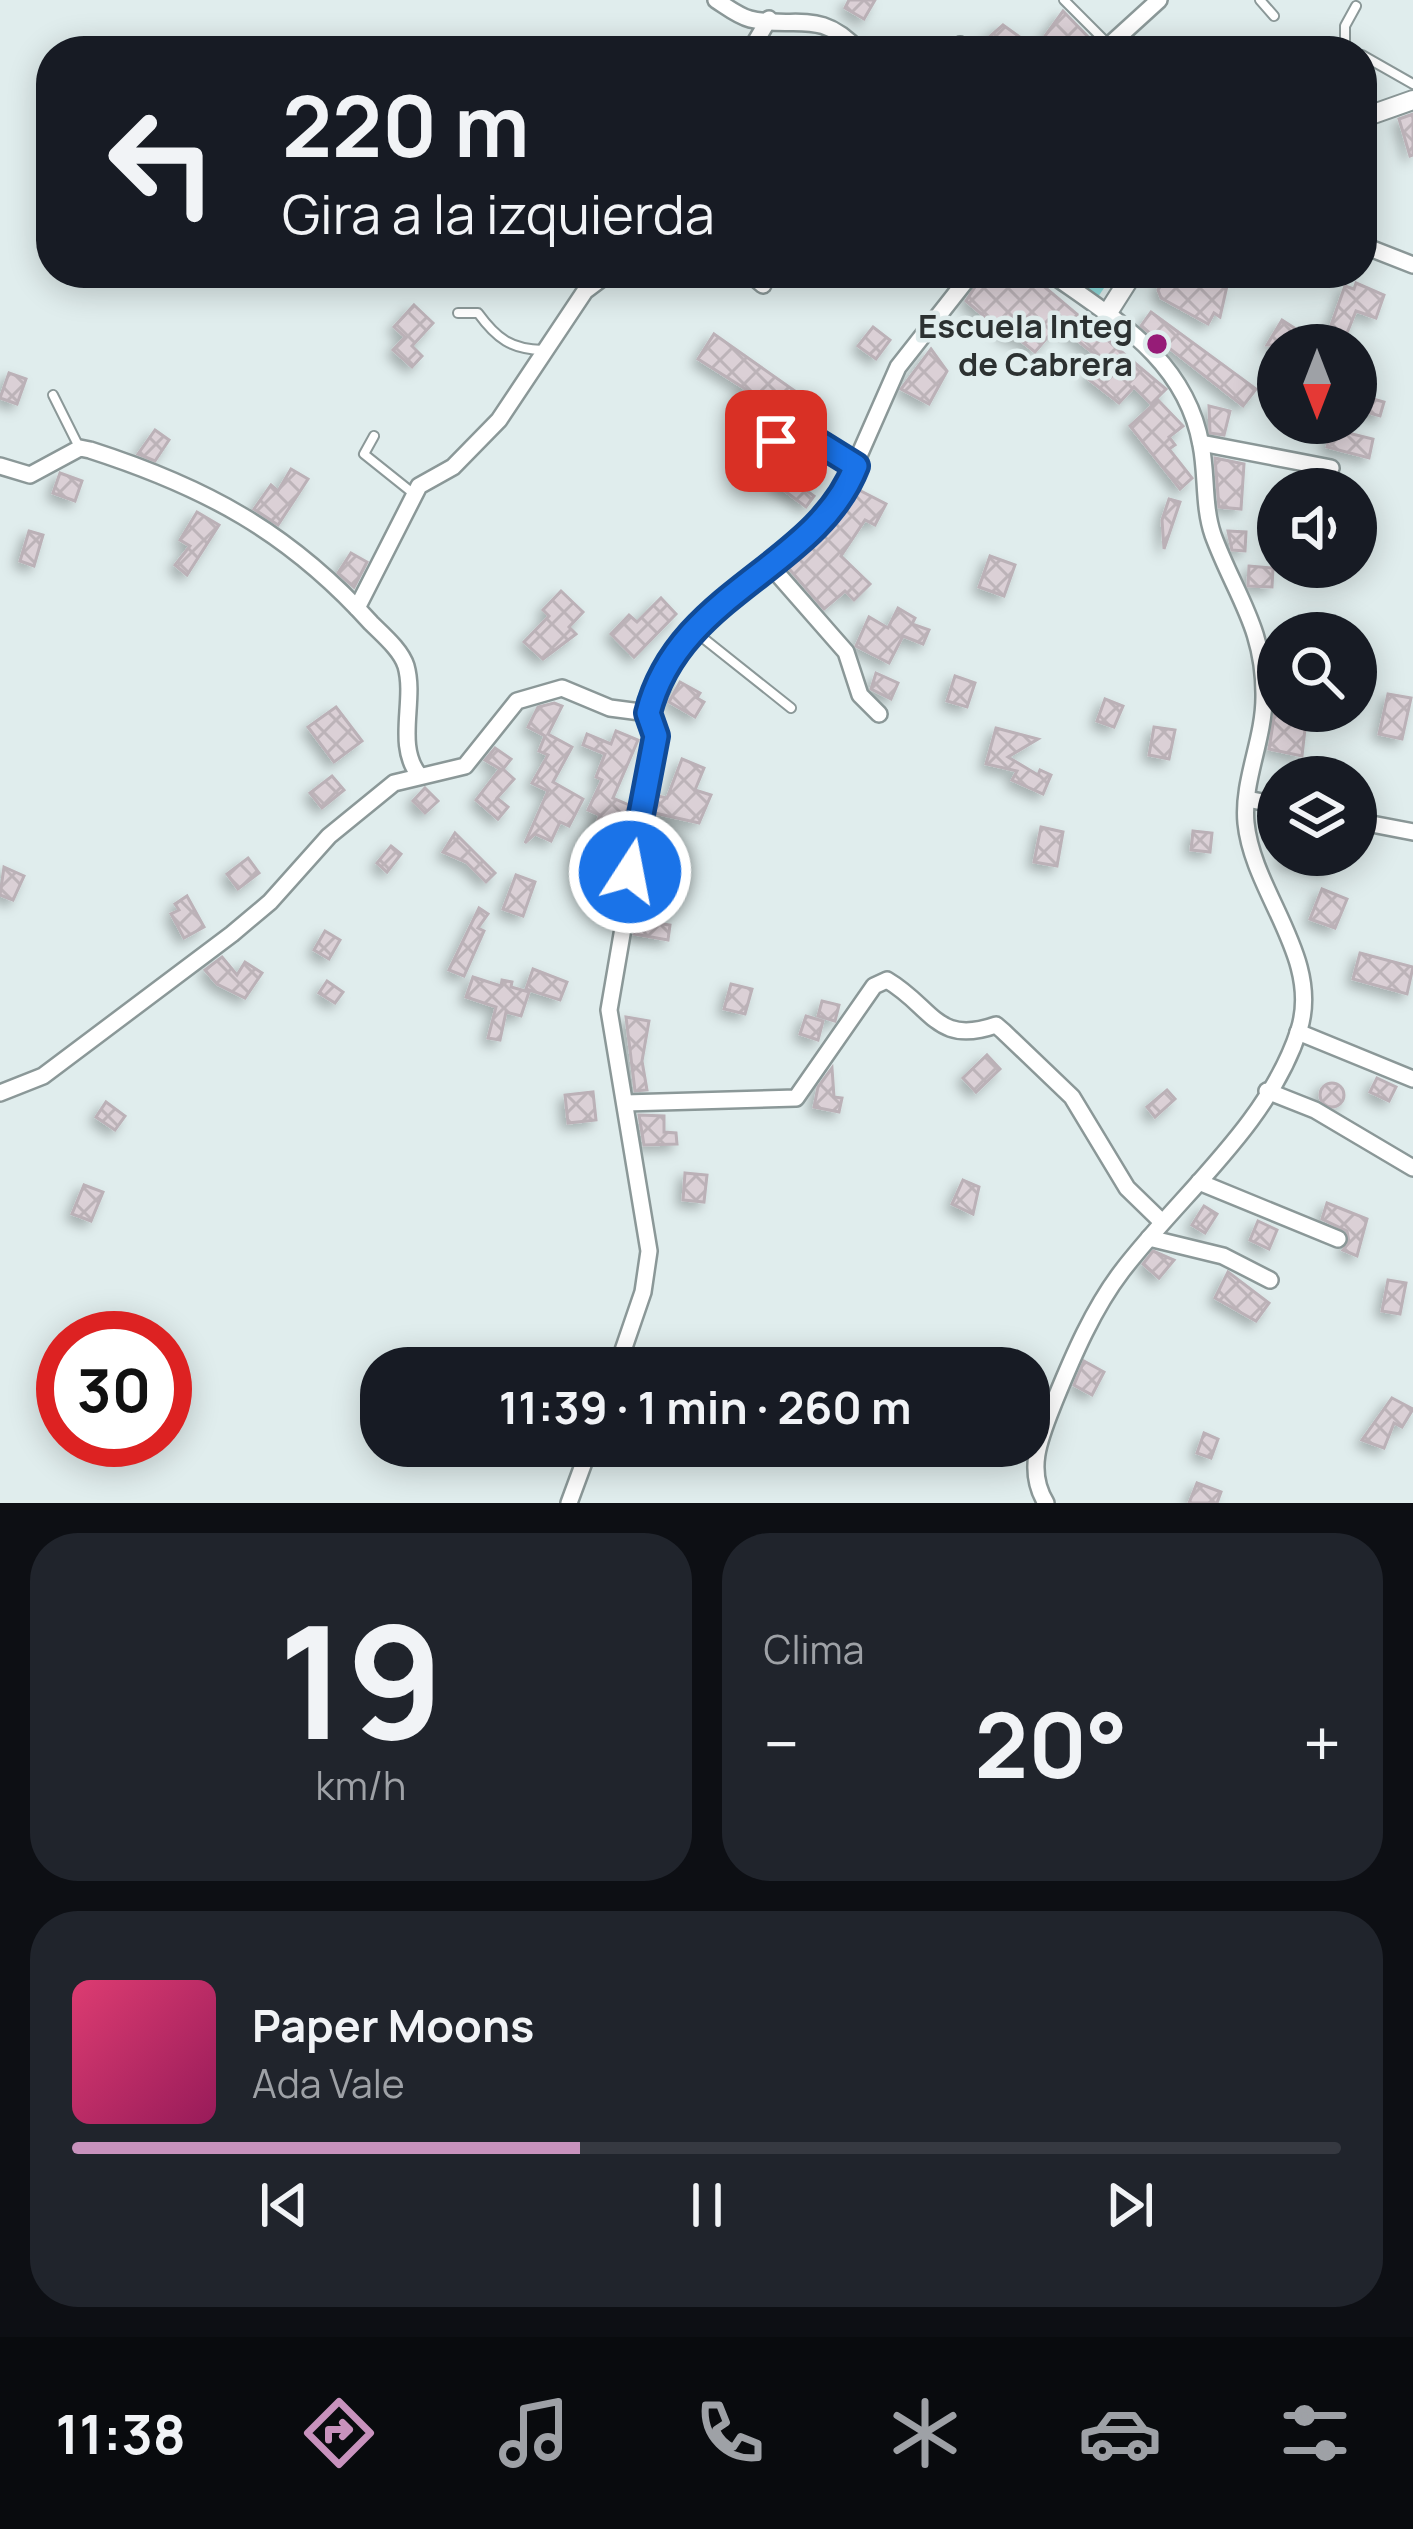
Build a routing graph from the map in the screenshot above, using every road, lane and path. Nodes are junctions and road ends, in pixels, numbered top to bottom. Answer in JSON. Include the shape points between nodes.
{"nodes":[{"id":1,"x":716,"y":0,"type":"edge"},
{"id":2,"x":1064,"y":0,"type":"edge"},
{"id":3,"x":1160,"y":0,"type":"edge"},
{"id":4,"x":1260,"y":0,"type":"edge"},
{"id":5,"x":1356,"y":6,"type":"dead end"},
{"id":6,"x":1274,"y":16,"type":"dead end"},
{"id":7,"x":769,"y":19,"type":"junction"},
{"id":8,"x":759,"y":36,"type":"edge"},
{"id":9,"x":841,"y":36,"type":"edge"},
{"id":10,"x":1095,"y":36,"type":"edge"},
{"id":11,"x":1118,"y":36,"type":"edge"},
{"id":12,"x":1346,"y":36,"type":"edge"},
{"id":13,"x":1377,"y":64,"type":"edge"},
{"id":14,"x":1413,"y":84,"type":"edge"},
{"id":15,"x":1413,"y":100,"type":"edge"},
{"id":16,"x":1377,"y":113,"type":"edge"},
{"id":17,"x":1377,"y":251,"type":"edge"},
{"id":18,"x":1413,"y":265,"type":"edge"},
{"id":19,"x":590,"y":288,"type":"edge"},
{"id":20,"x":961,"y":288,"type":"edge"},
{"id":21,"x":1071,"y":288,"type":"edge"},
{"id":22,"x":1123,"y":288,"type":"edge"},
{"id":23,"x":458,"y":313,"type":"dead end"},
{"id":24,"x":1107,"y":314,"type":"junction"},
{"id":25,"x":548,"y":350,"type":"junction"},
{"id":26,"x":53,"y":394,"type":"dead end"},
{"id":27,"x":742,"y":420,"type":"dead end"},
{"id":28,"x":374,"y":436,"type":"dead end"},
{"id":29,"x":1201,"y":443,"type":"junction"},
{"id":30,"x":80,"y":448,"type":"junction"},
{"id":31,"x":0,"y":466,"type":"edge"},
{"id":32,"x":856,"y":466,"type":"junction"},
{"id":33,"x":1331,"y":468,"type":"dead end"},
{"id":34,"x":415,"y":495,"type":"junction"},
{"id":35,"x":768,"y":563,"type":"junction"},
{"id":36,"x":358,"y":608,"type":"junction"},
{"id":37,"x":692,"y":629,"type":"junction"},
{"id":38,"x":791,"y":708,"type":"dead end"},
{"id":39,"x":648,"y":713,"type":"junction"},
{"id":40,"x":879,"y":714,"type":"dead end"},
{"id":41,"x":418,"y":775,"type":"junction"},
{"id":42,"x":1246,"y":799,"type":"junction"},
{"id":43,"x":1257,"y":801,"type":"edge"},
{"id":44,"x":1377,"y":824,"type":"edge"},
{"id":45,"x":1413,"y":832,"type":"edge"},
{"id":46,"x":1298,"y":1033,"type":"junction"},
{"id":47,"x":1413,"y":1078,"type":"edge"},
{"id":48,"x":1268,"y":1091,"type":"junction"},
{"id":49,"x":0,"y":1093,"type":"edge"},
{"id":50,"x":625,"y":1103,"type":"junction"},
{"id":51,"x":1413,"y":1168,"type":"edge"},
{"id":52,"x":1199,"y":1182,"type":"junction"},
{"id":53,"x":1162,"y":1222,"type":"junction"},
{"id":54,"x":1149,"y":1238,"type":"junction"},
{"id":55,"x":1338,"y":1239,"type":"dead end"},
{"id":56,"x":1270,"y":1280,"type":"dead end"},
{"id":57,"x":624,"y":1347,"type":"edge"},
{"id":58,"x":582,"y":1467,"type":"edge"},
{"id":59,"x":569,"y":1503,"type":"edge"},
{"id":60,"x":1046,"y":1503,"type":"edge"}],
"edges":[{"from":1,"to":7,"type":"street","via":[[754,21]]},
{"from":2,"to":10,"type":"lane"},
{"from":3,"to":11,"type":"street"},
{"from":4,"to":6,"type":"lane"},
{"from":5,"to":12,"type":"lane"},
{"from":7,"to":8,"type":"street"},
{"from":7,"to":9,"type":"street","via":[[805,20]]},
{"from":13,"to":14,"type":"lane"},
{"from":15,"to":16,"type":"street"},
{"from":17,"to":18,"type":"street"},
{"from":19,"to":25,"type":"street"},
{"from":20,"to":32,"type":"street","via":[[898,367]]},
{"from":21,"to":24,"type":"street"},
{"from":22,"to":24,"type":"street"},
{"from":23,"to":25,"type":"lane","via":[[478,313],[496,338],[520,349]]},
{"from":24,"to":29,"type":"street","via":[[1175,375]]},
{"from":25,"to":34,"type":"street","via":[[500,420]]},
{"from":26,"to":30,"type":"lane"},
{"from":27,"to":32,"type":"lane","via":[[776,441],[811,438]]},
{"from":28,"to":34,"type":"lane","via":[[364,454]]},
{"from":29,"to":33,"type":"street"},
{"from":29,"to":42,"type":"street","via":[[1208,516],[1263,659],[1261,745]]},
{"from":30,"to":31,"type":"street","via":[[31,475]]},
{"from":30,"to":36,"type":"street","via":[[182,481],[242,512]]},
{"from":32,"to":35,"type":"street","via":[[839,501]]},
{"from":34,"to":36,"type":"street"},
{"from":35,"to":37,"type":"street"},
{"from":35,"to":40,"type":"street","via":[[846,652],[860,695]]},
{"from":36,"to":41,"type":"street","via":[[406,666],[408,756]]},
{"from":37,"to":38,"type":"lane"},
{"from":37,"to":39,"type":"street"},
{"from":39,"to":41,"type":"street","via":[[562,688],[535,693],[517,700],[465,766]]},
{"from":39,"to":50,"type":"street","via":[[656,736],[609,1010]]},
{"from":41,"to":49,"type":"street","via":[[394,783],[328,836],[232,934],[43,1076]]},
{"from":42,"to":43,"type":"street"},
{"from":42,"to":46,"type":"street","via":[[1256,865],[1302,977]]},
{"from":44,"to":45,"type":"street"},
{"from":46,"to":47,"type":"street"},
{"from":46,"to":48,"type":"street"},
{"from":48,"to":51,"type":"street"},
{"from":48,"to":52,"type":"street"},
{"from":50,"to":53,"type":"street","via":[[796,1098],[874,986],[887,980],[946,1030],[1003,1030],[1072,1097],[1127,1188]]},
{"from":50,"to":57,"type":"street","via":[[650,1251]]},
{"from":52,"to":53,"type":"street"},
{"from":52,"to":55,"type":"street"},
{"from":53,"to":54,"type":"street"},
{"from":54,"to":56,"type":"street","via":[[1223,1256]]},
{"from":54,"to":60,"type":"street","via":[[1093,1318],[1046,1423],[1034,1466]]},
{"from":58,"to":59,"type":"street"}]}
